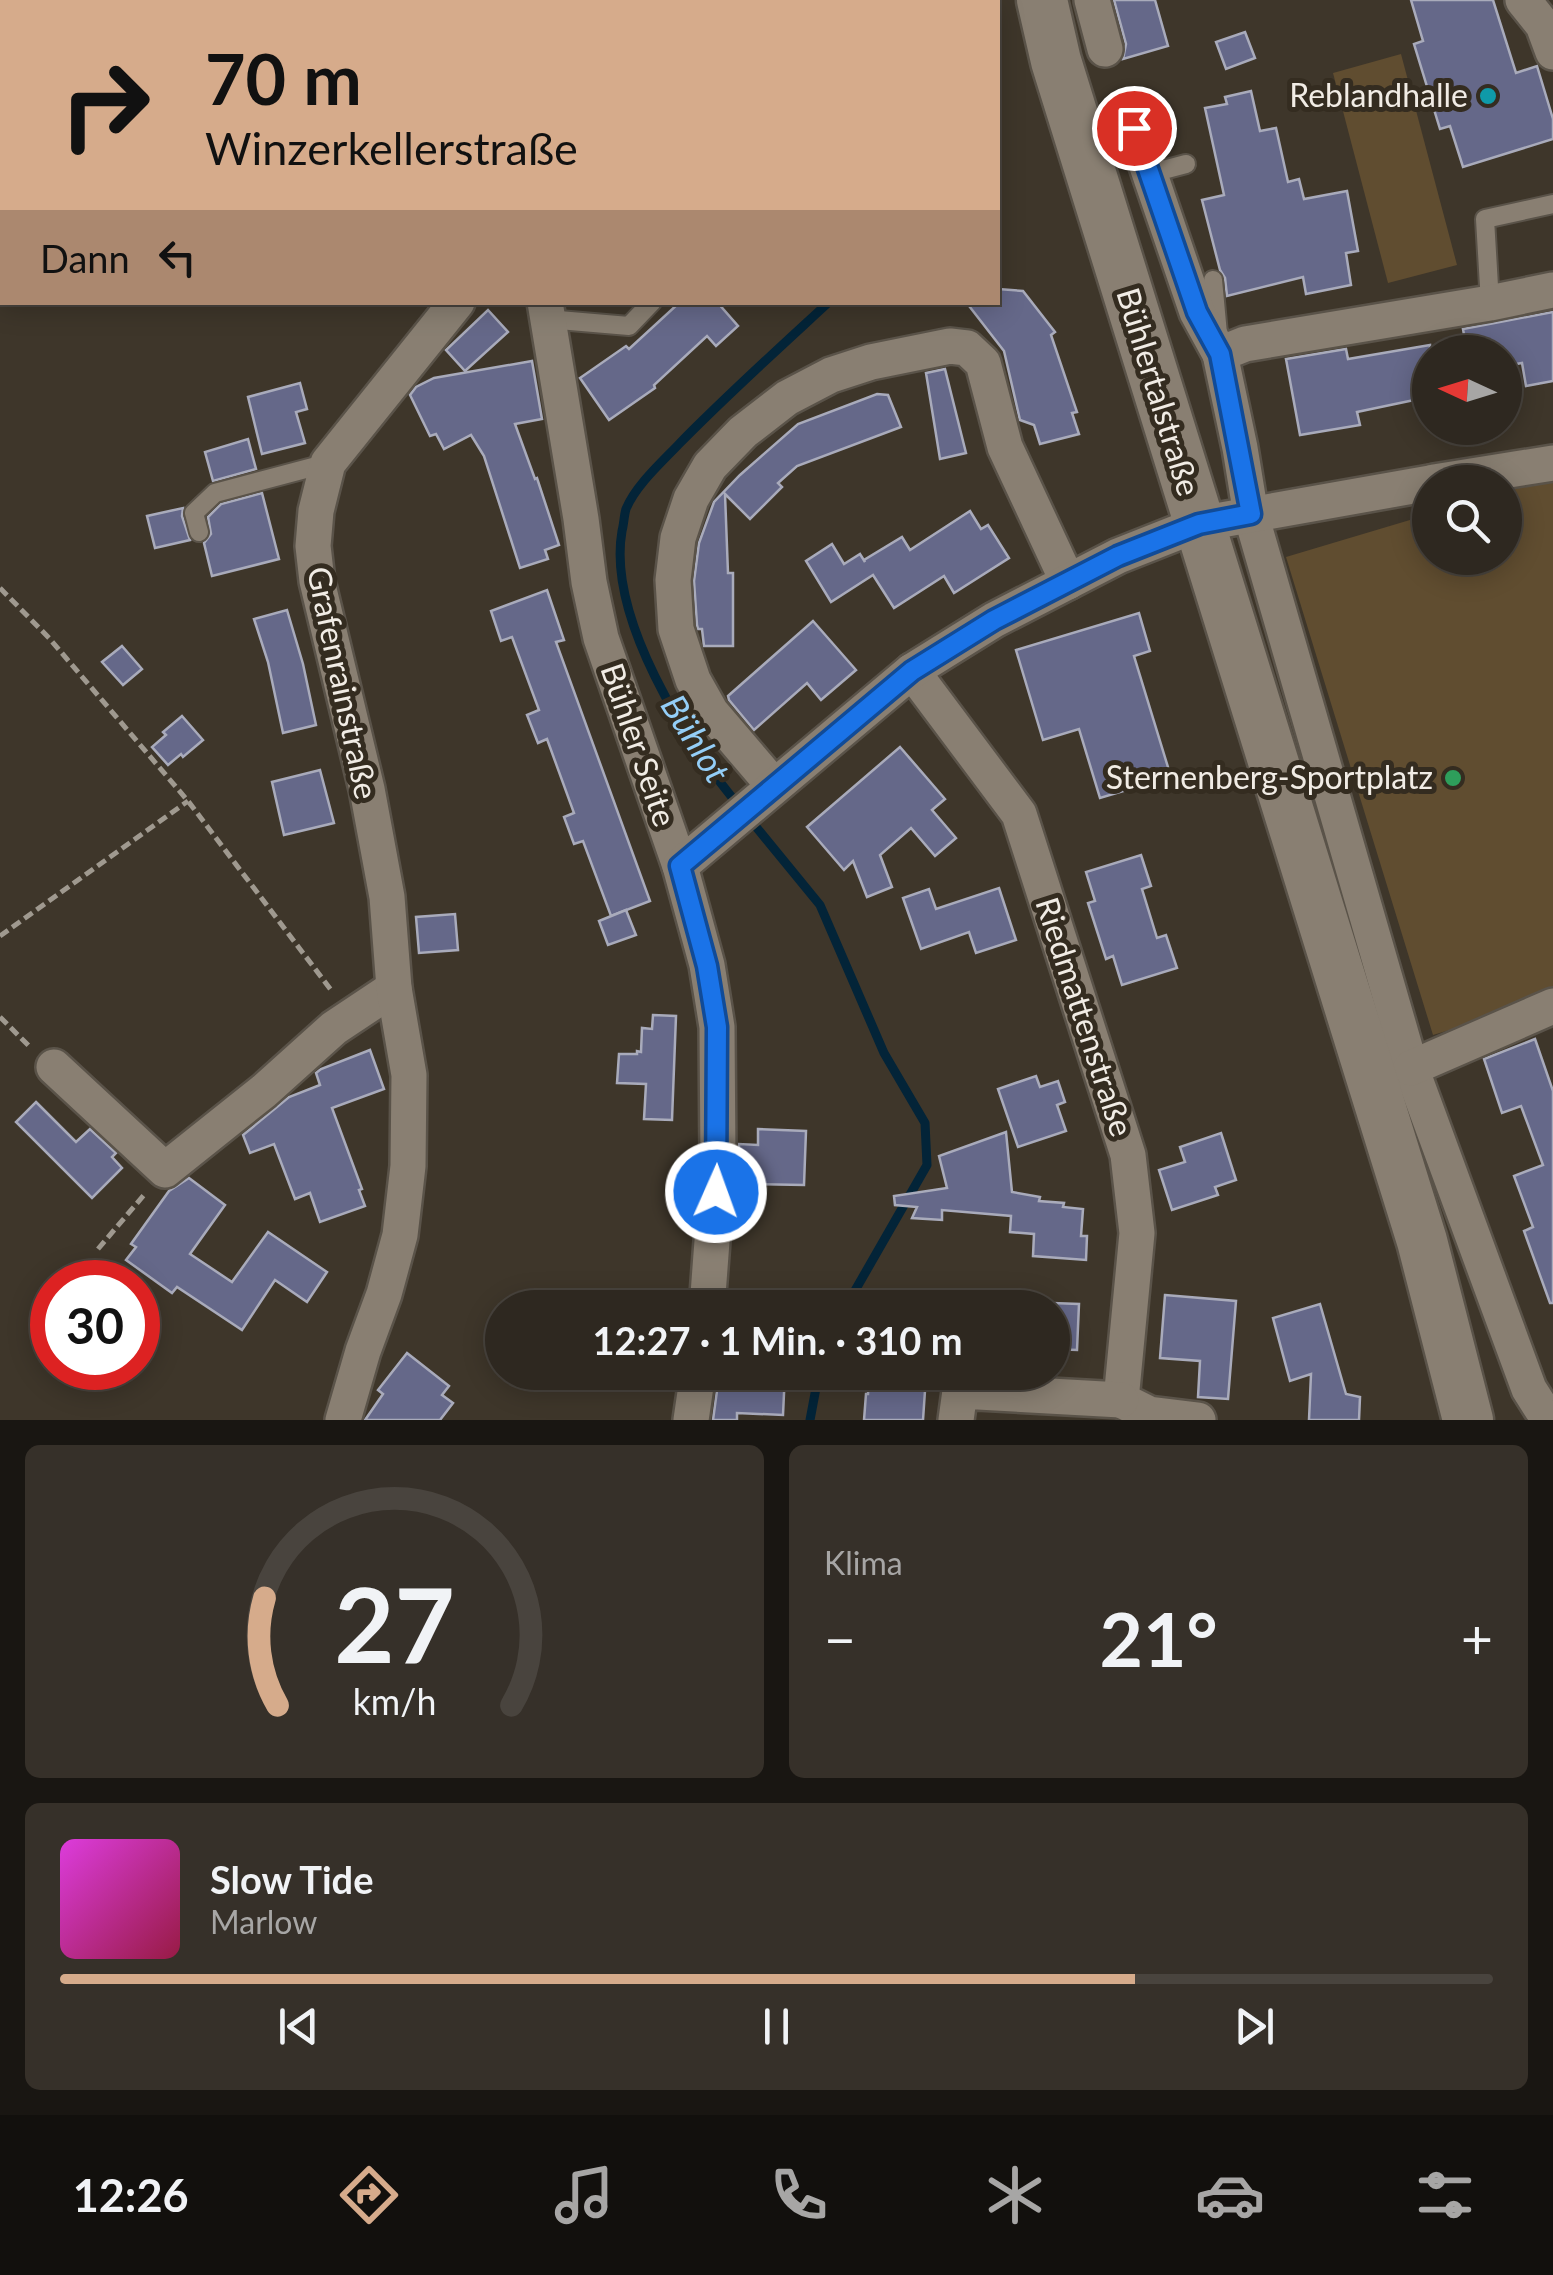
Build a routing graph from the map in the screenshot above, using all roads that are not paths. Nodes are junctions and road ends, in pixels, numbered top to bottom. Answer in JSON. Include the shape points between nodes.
{"nodes":[{"id":1,"x":1042,"y":0,"type":"edge"},
{"id":2,"x":1092,"y":0,"type":"edge"},
{"id":3,"x":1523,"y":0,"type":"edge"},
{"id":4,"x":1105,"y":49,"type":"dead end"},
{"id":5,"x":1553,"y":52,"type":"edge"},
{"id":6,"x":1134,"y":128,"type":"dead end"},
{"id":7,"x":1186,"y":164,"type":"dead end"},
{"id":8,"x":1148,"y":174,"type":"junction"},
{"id":9,"x":1553,"y":204,"type":"edge"},
{"id":10,"x":1213,"y":280,"type":"dead end"},
{"id":11,"x":1553,"y":290,"type":"edge"},
{"id":12,"x":1490,"y":304,"type":"junction"},
{"id":13,"x":455,"y":305,"type":"edge"},
{"id":14,"x":649,"y":305,"type":"edge"},
{"id":15,"x":546,"y":311,"type":"edge"},
{"id":16,"x":1220,"y":354,"type":"junction"},
{"id":17,"x":328,"y":463,"type":"junction"},
{"id":18,"x":1553,"y":463,"type":"edge"},
{"id":19,"x":1522,"y":468,"type":"edge"},
{"id":20,"x":1412,"y":486,"type":"edge"},
{"id":21,"x":1251,"y":514,"type":"junction"},
{"id":22,"x":1199,"y":524,"type":"junction"},
{"id":23,"x":199,"y":532,"type":"dead end"},
{"id":24,"x":1068,"y":582,"type":"junction"},
{"id":25,"x":912,"y":671,"type":"junction"},
{"id":26,"x":766,"y":793,"type":"junction"},
{"id":27,"x":680,"y":866,"type":"junction"},
{"id":28,"x":394,"y":988,"type":"junction"},
{"id":29,"x":1553,"y":1006,"type":"edge"},
{"id":30,"x":54,"y":1067,"type":"road end"},
{"id":31,"x":1411,"y":1068,"type":"junction"},
{"id":32,"x":1422,"y":1241,"type":"junction"},
{"id":33,"x":708,"y":1290,"type":"edge"},
{"id":34,"x":695,"y":1390,"type":"edge"},
{"id":35,"x":1132,"y":1410,"type":"edge"},
{"id":36,"x":1553,"y":1416,"type":"edge"},
{"id":37,"x":344,"y":1420,"type":"edge"},
{"id":38,"x":691,"y":1420,"type":"edge"},
{"id":39,"x":956,"y":1420,"type":"edge"},
{"id":40,"x":1198,"y":1420,"type":"edge"},
{"id":41,"x":1468,"y":1420,"type":"edge"},
{"id":42,"x":1502,"y":1420,"type":"edge"}],
"edges":[{"from":1,"to":22,"type":"main road","name":"Bühlertalstraße"},
{"from":2,"to":4,"type":"street"},
{"from":3,"to":5,"type":"street"},
{"from":6,"to":8,"type":"street"},
{"from":7,"to":8,"type":"lane"},
{"from":8,"to":16,"type":"street","via":[[1197,312]]},
{"from":9,"to":12,"type":"lane","via":[[1485,219]]},
{"from":10,"to":16,"type":"lane"},
{"from":11,"to":12,"type":"street"},
{"from":12,"to":16,"type":"street","via":[[1246,344]]},
{"from":13,"to":17,"type":"street","name":"Grafenrainstraße"},
{"from":14,"to":15,"type":"lane","via":[[629,326]]},
{"from":15,"to":27,"type":"street","name":"Bühler Seite","via":[[602,638]]},
{"from":16,"to":21,"type":"street"},
{"from":17,"to":23,"type":"lane","via":[[215,494],[194,513]]},
{"from":17,"to":28,"type":"street","name":"Grafenrainstraße","via":[[313,546],[387,897]]},
{"from":18,"to":19,"type":"street"},
{"from":20,"to":21,"type":"street"},
{"from":21,"to":22,"type":"street"},
{"from":21,"to":31,"type":"street"},
{"from":22,"to":24,"type":"street"},
{"from":22,"to":32,"type":"main road","name":"Bühlertalstraße"},
{"from":24,"to":25,"type":"street"},
{"from":24,"to":26,"type":"street","via":[[1004,447],[983,363],[966,348],[871,362],[788,398],[710,466],[690,499],[673,580],[676,629],[693,680]]},
{"from":25,"to":26,"type":"street"},
{"from":25,"to":35,"type":"street","name":"Riedmattenstraße","via":[[1019,814],[1128,1156],[1137,1233]]},
{"from":26,"to":27,"type":"street"},
{"from":27,"to":33,"type":"street","name":"Bühler Seite","via":[[717,1027],[718,1161]]},
{"from":28,"to":30,"type":"street","via":[[334,1028],[166,1170]]},
{"from":28,"to":37,"type":"street","name":"Grafenrainstraße","via":[[409,1075],[408,1166],[400,1235]]},
{"from":29,"to":31,"type":"street"},
{"from":31,"to":36,"type":"street","via":[[1529,1389]]},
{"from":32,"to":41,"type":"main road","name":"Bühlertalstraße"},
{"from":32,"to":42,"type":"main road","name":"Bühlertalstraße"},
{"from":34,"to":38,"type":"street"},
{"from":35,"to":39,"type":"street","via":[[960,1390]]},
{"from":35,"to":40,"type":"street"}]}
